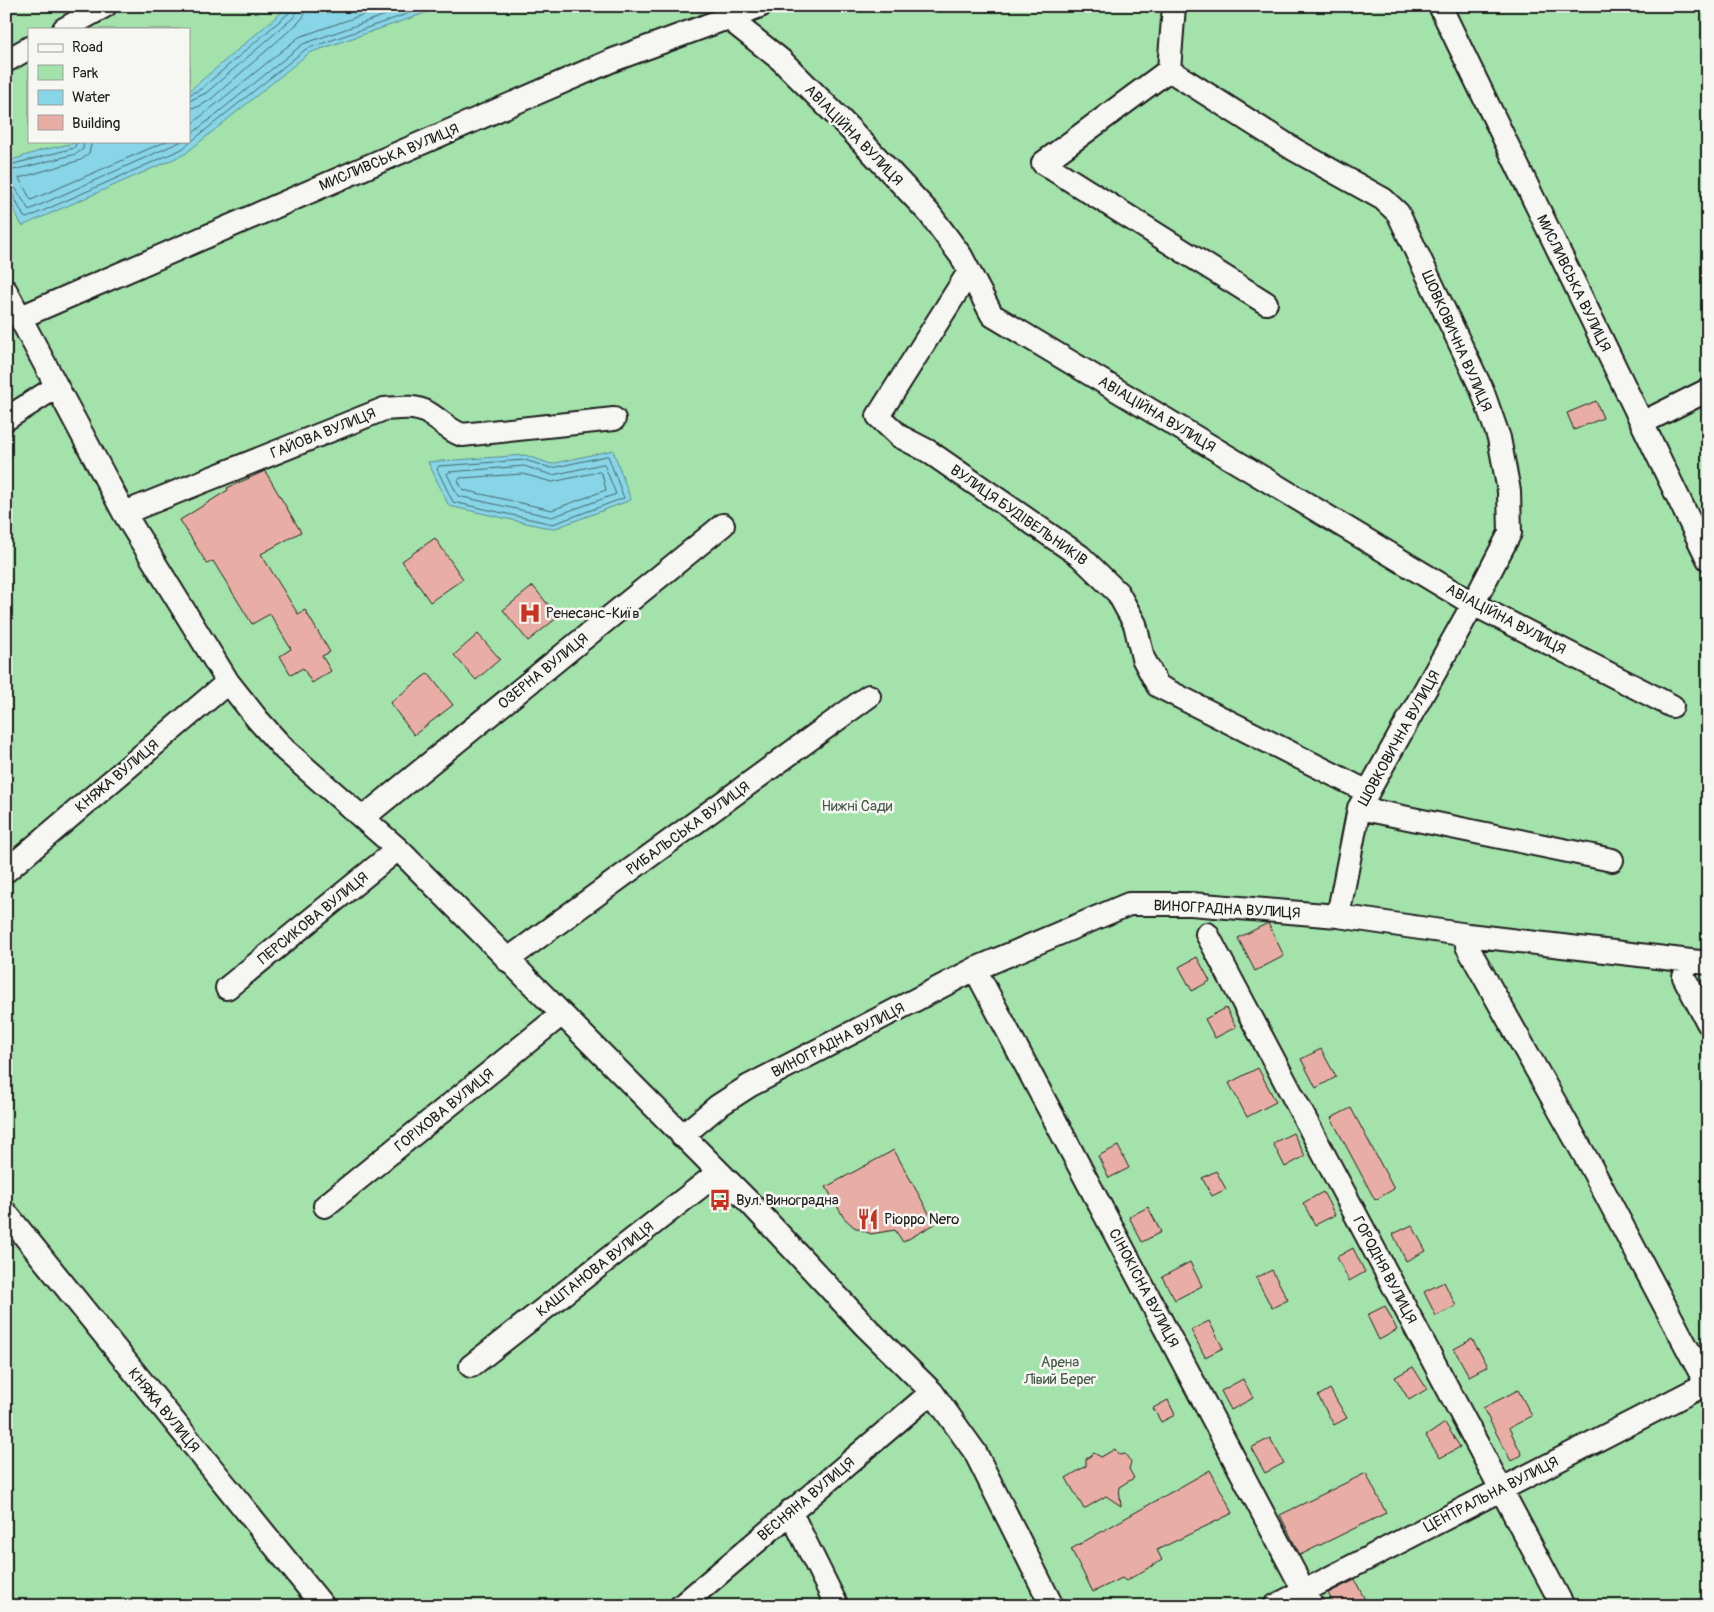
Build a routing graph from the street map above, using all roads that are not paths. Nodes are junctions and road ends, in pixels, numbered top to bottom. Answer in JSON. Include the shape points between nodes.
{"nodes":[{"id":1,"x":105,"y":6,"type":"edge"},
{"id":2,"x":760,"y":6,"type":"edge"},
{"id":3,"x":1174,"y":6,"type":"edge"},
{"id":4,"x":1440,"y":6,"type":"edge"},
{"id":5,"x":728,"y":18,"type":"junction"},
{"id":6,"x":66,"y":28,"type":"edge"},
{"id":7,"x":28,"y":49,"type":"edge"},
{"id":8,"x":6,"y":61,"type":"edge"},
{"id":9,"x":1169,"y":70,"type":"junction"},
{"id":10,"x":969,"y":272,"type":"junction"},
{"id":11,"x":6,"y":291,"type":"edge"},
{"id":12,"x":1266,"y":303,"type":"dead end"},
{"id":13,"x":21,"y":317,"type":"junction"},
{"id":14,"x":56,"y":386,"type":"junction"},
{"id":15,"x":1708,"y":390,"type":"edge"},
{"id":16,"x":614,"y":419,"type":"dead end"},
{"id":17,"x":6,"y":420,"type":"edge"},
{"id":18,"x":1642,"y":423,"type":"junction"},
{"id":19,"x":124,"y":513,"type":"junction"},
{"id":20,"x":722,"y":525,"type":"dead end"},
{"id":21,"x":1708,"y":559,"type":"edge"},
{"id":22,"x":1473,"y":604,"type":"junction"},
{"id":23,"x":228,"y":682,"type":"junction"},
{"id":24,"x":869,"y":696,"type":"dead end"},
{"id":25,"x":1672,"y":706,"type":"dead end"},
{"id":26,"x":1363,"y":800,"type":"junction"},
{"id":27,"x":364,"y":817,"type":"junction"},
{"id":28,"x":398,"y":849,"type":"junction"},
{"id":29,"x":1612,"y":860,"type":"dead end"},
{"id":30,"x":6,"y":870,"type":"edge"},
{"id":31,"x":1338,"y":916,"type":"junction"},
{"id":32,"x":1207,"y":934,"type":"dead end"},
{"id":33,"x":1467,"y":946,"type":"dead end"},
{"id":34,"x":507,"y":960,"type":"junction"},
{"id":35,"x":1708,"y":963,"type":"edge"},
{"id":36,"x":975,"y":969,"type":"junction"},
{"id":37,"x":1684,"y":977,"type":"dead end"},
{"id":38,"x":227,"y":988,"type":"dead end"},
{"id":39,"x":562,"y":1014,"type":"junction"},
{"id":40,"x":1708,"y":1023,"type":"edge"},
{"id":41,"x":682,"y":1136,"type":"junction"},
{"id":42,"x":719,"y":1172,"type":"junction"},
{"id":43,"x":325,"y":1206,"type":"dead end"},
{"id":44,"x":6,"y":1213,"type":"edge"},
{"id":45,"x":471,"y":1366,"type":"dead end"},
{"id":46,"x":1707,"y":1385,"type":"edge"},
{"id":47,"x":932,"y":1392,"type":"junction"},
{"id":48,"x":1501,"y":1488,"type":"junction"},
{"id":49,"x":790,"y":1511,"type":"junction"},
{"id":50,"x":1308,"y":1598,"type":"edge"},
{"id":51,"x":323,"y":1606,"type":"edge"},
{"id":52,"x":680,"y":1606,"type":"edge"},
{"id":53,"x":837,"y":1606,"type":"edge"},
{"id":54,"x":1052,"y":1606,"type":"edge"},
{"id":55,"x":1274,"y":1606,"type":"edge"},
{"id":56,"x":1563,"y":1606,"type":"edge"}],
"edges":[{"from":1,"to":6,"type":"street"},
{"from":2,"to":5,"type":"street","name":"МИСЛИВСЬКА ВУЛИЦЯ"},
{"from":3,"to":9,"type":"street"},
{"from":4,"to":18,"type":"street","name":"МИСЛИВСЬКА ВУЛИЦЯ"},
{"from":5,"to":10,"type":"street","name":"АВІАЦІЙНА ВУЛИЦЯ","via":[[781,60],[850,128],[929,213]]},
{"from":5,"to":13,"type":"street","name":"МИСЛИВСЬКА ВУЛИЦЯ","via":[[613,60]]},
{"from":7,"to":8,"type":"street"},
{"from":9,"to":12,"type":"street","via":[[1043,163]]},
{"from":9,"to":22,"type":"street","name":"ШОВКОВИЧНА ВУЛИЦЯ","via":[[1295,150],[1383,199],[1398,212],[1482,390],[1499,438],[1509,491],[1510,533]]},
{"from":10,"to":22,"type":"street","name":"АВІАЦІЙНА ВУЛИЦЯ","via":[[992,315]]},
{"from":10,"to":26,"type":"street","name":"ВУЛИЦЯ БУДІВЕЛЬНИКІВ","via":[[878,416],[899,436],[928,451],[1080,556],[1118,593],[1135,624],[1143,658],[1158,686]]},
{"from":11,"to":13,"type":"street"},
{"from":13,"to":14,"type":"street"},
{"from":14,"to":17,"type":"street"},
{"from":14,"to":19,"type":"street"},
{"from":15,"to":18,"type":"street"},
{"from":16,"to":19,"type":"street","name":"ГАЙОВА ВУЛИЦЯ","via":[[462,436],[427,412],[410,407],[384,409]]},
{"from":18,"to":21,"type":"street","name":"МИСЛИВСЬКА ВУЛИЦЯ"},
{"from":19,"to":23,"type":"street"},
{"from":20,"to":27,"type":"street","name":"ОЗЕРНА ВУЛИЦЯ"},
{"from":22,"to":25,"type":"street","name":"АВІАЦІЙНА ВУЛИЦЯ"},
{"from":22,"to":26,"type":"street","name":"ШОВКОВИЧНА ВУЛИЦЯ"},
{"from":23,"to":27,"type":"street","via":[[284,750]]},
{"from":23,"to":30,"type":"street","name":"КНЯЖА ВУЛИЦЯ"},
{"from":24,"to":34,"type":"street","name":"РИБАЛЬСЬКА ВУЛИЦЯ"},
{"from":26,"to":29,"type":"street"},
{"from":26,"to":31,"type":"street","name":"ШОВКОВИЧНА ВУЛИЦЯ"},
{"from":27,"to":28,"type":"street"},
{"from":28,"to":34,"type":"street"},
{"from":28,"to":38,"type":"street","name":"ПЕРСИКОВА ВУЛИЦЯ"},
{"from":31,"to":35,"type":"street","name":"ВИНОГРАДНА ВУЛИЦЯ"},
{"from":31,"to":36,"type":"street","name":"ВИНОГРАДНА ВУЛИЦЯ","via":[[1191,904],[1129,904]]},
{"from":32,"to":48,"type":"street","name":"ГОРОДНЯ ВУЛИЦЯ"},
{"from":33,"to":46,"type":"street","via":[[1590,1164]]},
{"from":34,"to":39,"type":"street"},
{"from":36,"to":41,"type":"street","name":"ВИНОГРАДНА ВУЛИЦЯ","via":[[749,1086],[718,1106]]},
{"from":36,"to":50,"type":"street","name":"СІНОКІСНА ВУЛИЦЯ"},
{"from":37,"to":40,"type":"street"},
{"from":39,"to":41,"type":"street"},
{"from":39,"to":43,"type":"street","name":"ГОРІХОВА ВУЛИЦЯ"},
{"from":41,"to":42,"type":"street"},
{"from":42,"to":45,"type":"street","name":"КАШТАНОВА ВУЛИЦЯ"},
{"from":42,"to":47,"type":"street"},
{"from":44,"to":51,"type":"street","name":"КНЯЖА ВУЛИЦЯ"},
{"from":46,"to":48,"type":"street","name":"ЦЕНТРАЛЬНА ВУЛИЦЯ"},
{"from":47,"to":49,"type":"street","name":"ВЕСНЯНА ВУЛИЦЯ"},
{"from":47,"to":54,"type":"street","via":[[975,1452]]},
{"from":48,"to":50,"type":"street","name":"ЦЕНТРАЛЬНА ВУЛИЦЯ"},
{"from":48,"to":56,"type":"street","name":"ГОРОДНЯ ВУЛИЦЯ"},
{"from":49,"to":52,"type":"street","name":"ВЕСНЯНА ВУЛИЦЯ"},
{"from":49,"to":53,"type":"street"},
{"from":50,"to":55,"type":"street","name":"ЦЕНТРАЛЬНА ВУЛИЦЯ"}]}
